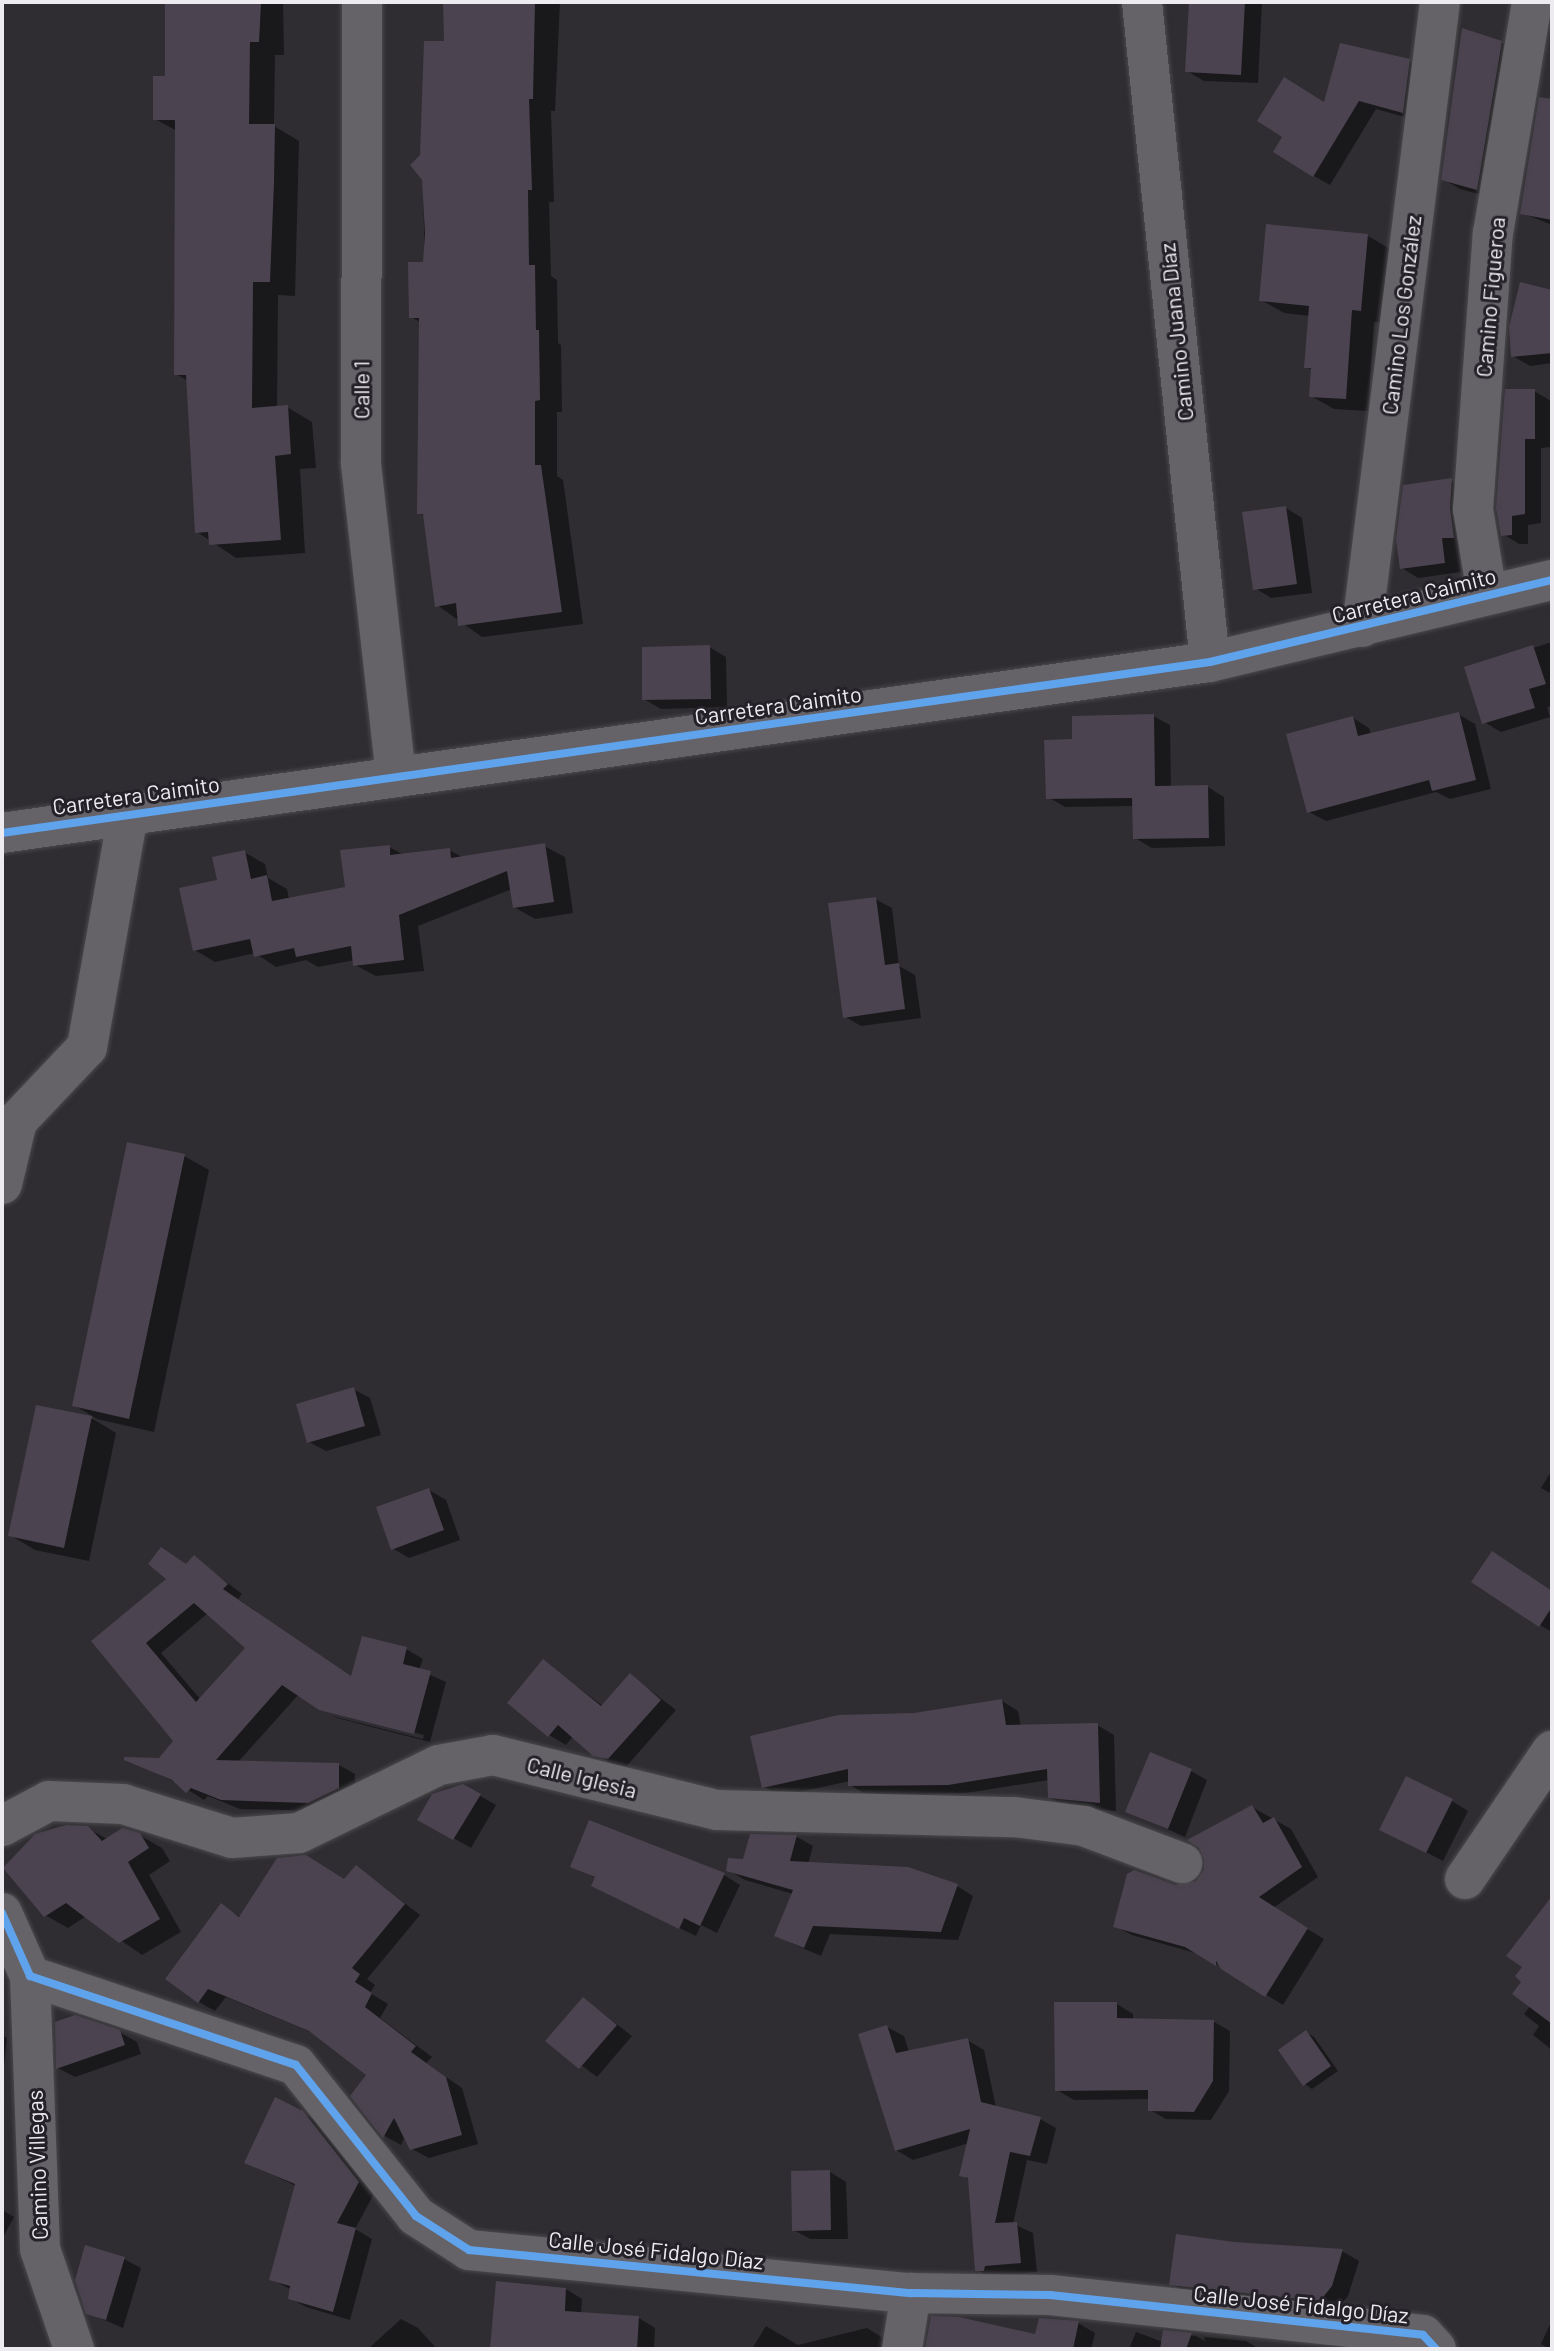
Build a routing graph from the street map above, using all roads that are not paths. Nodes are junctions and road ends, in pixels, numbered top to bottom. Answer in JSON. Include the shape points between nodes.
{"nodes":[{"id":1,"x":362,"y":2,"type":"edge"},
{"id":2,"x":1142,"y":2,"type":"edge"},
{"id":3,"x":1440,"y":2,"type":"edge"},
{"id":4,"x":1532,"y":2,"type":"edge"},
{"id":5,"x":1552,"y":580,"type":"edge"},
{"id":6,"x":1487,"y":594,"type":"junction"},
{"id":7,"x":1362,"y":627,"type":"junction"},
{"id":8,"x":1210,"y":662,"type":"junction"},
{"id":9,"x":396,"y":777,"type":"junction"},
{"id":10,"x":128,"y":815,"type":"junction"},
{"id":11,"x":2,"y":833,"type":"edge"},
{"id":12,"x":9,"y":1126,"type":"edge"},
{"id":13,"x":2,"y":1184,"type":"edge"},
{"id":14,"x":1552,"y":1751,"type":"edge"},
{"id":15,"x":2,"y":1826,"type":"edge"},
{"id":16,"x":1182,"y":1863,"type":"dead end"},
{"id":17,"x":1465,"y":1879,"type":"dead end"},
{"id":18,"x":2,"y":1913,"type":"edge"},
{"id":19,"x":30,"y":1976,"type":"junction"},
{"id":20,"x":911,"y":2293,"type":"junction"},
{"id":21,"x":74,"y":2349,"type":"edge"},
{"id":22,"x":902,"y":2349,"type":"edge"},
{"id":23,"x":1436,"y":2349,"type":"edge"}],
"edges":[{"from":1,"to":9,"type":"street","name":"Calle 1","via":[[361,464]]},
{"from":2,"to":8,"type":"street","name":"Camino Juana Díaz"},
{"from":3,"to":7,"type":"street","name":"Camino Los González"},
{"from":4,"to":6,"type":"street","name":"Camino Figueroa","via":[[1493,233],[1473,509]]},
{"from":5,"to":6,"type":"street","name":"Carretera Caimito"},
{"from":6,"to":7,"type":"street","name":"Carretera Caimito"},
{"from":7,"to":8,"type":"street","name":"Carretera Caimito"},
{"from":8,"to":9,"type":"street","name":"Carretera Caimito"},
{"from":9,"to":10,"type":"street","name":"Carretera Caimito"},
{"from":10,"to":11,"type":"street","name":"Carretera Caimito"},
{"from":10,"to":12,"type":"street","via":[[87,1047]]},
{"from":12,"to":13,"type":"street"},
{"from":14,"to":17,"type":"street"},
{"from":15,"to":16,"type":"street","name":"Calle Iglesia","via":[[49,1801],[123,1804],[232,1838],[299,1833],[439,1765],[493,1755],[717,1810],[1014,1817],[1084,1826]]},
{"from":18,"to":19,"type":"street"},
{"from":19,"to":20,"type":"street","name":"Calle José Fidalgo Díaz","via":[[296,2065],[416,2216],[469,2250]]},
{"from":19,"to":21,"type":"street","name":"Camino Villegas","via":[[40,2249]]},
{"from":20,"to":22,"type":"street"},
{"from":20,"to":23,"type":"street","name":"Calle José Fidalgo Díaz","via":[[1065,2296],[1423,2335]]}]}
